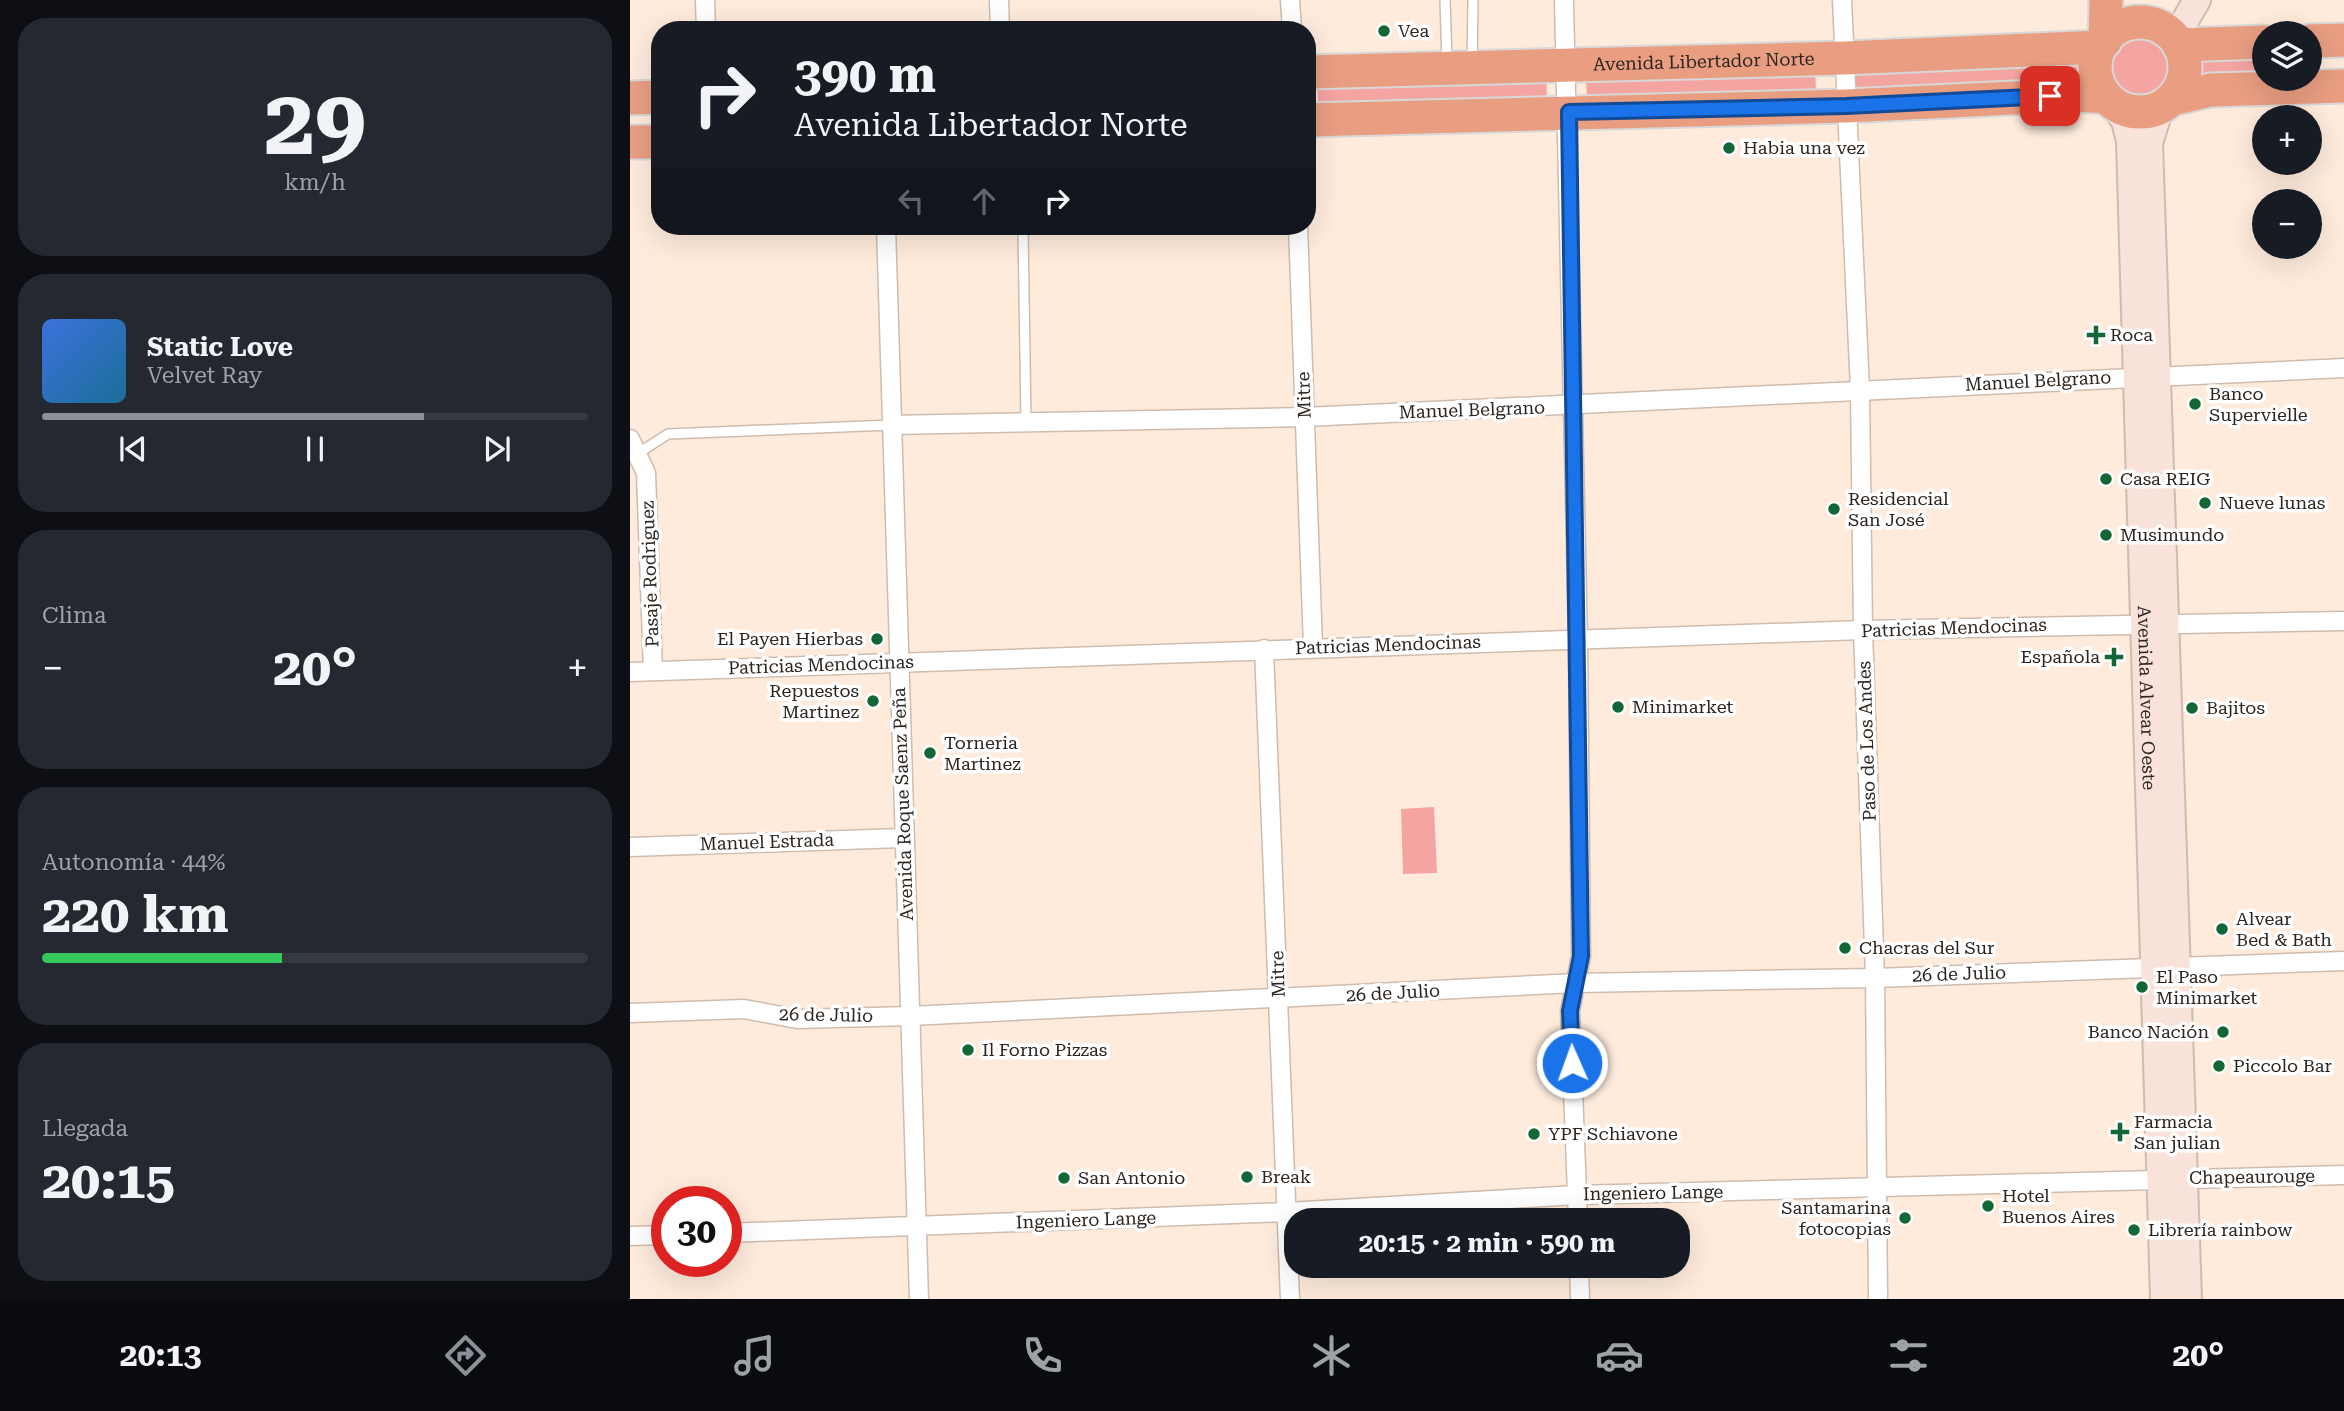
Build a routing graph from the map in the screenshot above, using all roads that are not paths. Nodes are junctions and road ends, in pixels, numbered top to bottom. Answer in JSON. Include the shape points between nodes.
{"nodes":[{"id":1,"x":705,"y":0,"type":"edge"},
{"id":2,"x":999,"y":0,"type":"edge"},
{"id":3,"x":1290,"y":0,"type":"edge"},
{"id":4,"x":1445,"y":0,"type":"edge"},
{"id":5,"x":1473,"y":0,"type":"edge"},
{"id":6,"x":1564,"y":0,"type":"edge"},
{"id":7,"x":1842,"y":0,"type":"edge"},
{"id":8,"x":2106,"y":0,"type":"edge"},
{"id":9,"x":2197,"y":0,"type":"edge"},
{"id":10,"x":706,"y":21,"type":"edge"},
{"id":11,"x":1000,"y":21,"type":"edge"},
{"id":12,"x":1291,"y":21,"type":"edge"},
{"id":13,"x":2171,"y":28,"type":"edge"},
{"id":14,"x":2252,"y":40,"type":"edge"},
{"id":15,"x":2344,"y":40,"type":"edge"},
{"id":16,"x":2322,"y":41,"type":"edge"},
{"id":17,"x":2103,"y":44,"type":"junction"},
{"id":18,"x":1844,"y":58,"type":"junction"},
{"id":19,"x":1566,"y":66,"type":"junction"},
{"id":20,"x":1460,"y":68,"type":"junction"},
{"id":21,"x":1316,"y":72,"type":"edge"},
{"id":22,"x":2344,"y":86,"type":"edge"},
{"id":23,"x":651,"y":97,"type":"edge"},
{"id":24,"x":630,"y":98,"type":"edge"},
{"id":25,"x":2109,"y":100,"type":"junction"},
{"id":26,"x":2166,"y":103,"type":"junction"},
{"id":27,"x":1846,"y":106,"type":"junction"},
{"id":28,"x":1569,"y":112,"type":"junction"},
{"id":29,"x":1316,"y":120,"type":"edge"},
{"id":30,"x":630,"y":142,"type":"edge"},
{"id":31,"x":651,"y":142,"type":"edge"},
{"id":32,"x":886,"y":235,"type":"edge"},
{"id":33,"x":1023,"y":235,"type":"edge"},
{"id":34,"x":1298,"y":235,"type":"edge"},
{"id":35,"x":2344,"y":368,"type":"edge"},
{"id":36,"x":2147,"y":376,"type":"junction"},
{"id":37,"x":1860,"y":390,"type":"junction"},
{"id":38,"x":1573,"y":405,"type":"junction"},
{"id":39,"x":1305,"y":416,"type":"junction"},
{"id":40,"x":1026,"y":422,"type":"junction"},
{"id":41,"x":891,"y":425,"type":"junction"},
{"id":42,"x":634,"y":447,"type":"edge"},
{"id":43,"x":2344,"y":621,"type":"edge"},
{"id":44,"x":2155,"y":622,"type":"junction"},
{"id":45,"x":1863,"y":630,"type":"junction"},
{"id":46,"x":1578,"y":640,"type":"junction"},
{"id":47,"x":1313,"y":647,"type":"junction"},
{"id":48,"x":1264,"y":649,"type":"junction"},
{"id":49,"x":899,"y":662,"type":"junction"},
{"id":50,"x":653,"y":671,"type":"junction"},
{"id":51,"x":630,"y":672,"type":"edge"},
{"id":52,"x":903,"y":838,"type":"junction"},
{"id":53,"x":630,"y":847,"type":"edge"},
{"id":54,"x":2344,"y":961,"type":"edge"},
{"id":55,"x":2166,"y":965,"type":"junction"},
{"id":56,"x":1875,"y":978,"type":"junction"},
{"id":57,"x":1576,"y":983,"type":"junction"},
{"id":58,"x":1279,"y":1000,"type":"junction"},
{"id":59,"x":630,"y":1013,"type":"edge"},
{"id":60,"x":910,"y":1016,"type":"junction"},
{"id":61,"x":2344,"y":1175,"type":"edge"},
{"id":62,"x":2172,"y":1178,"type":"junction"},
{"id":63,"x":1876,"y":1188,"type":"junction"},
{"id":64,"x":1577,"y":1195,"type":"junction"},
{"id":65,"x":1288,"y":1208,"type":"edge"},
{"id":66,"x":1356,"y":1208,"type":"edge"},
{"id":67,"x":1578,"y":1208,"type":"edge"},
{"id":68,"x":1284,"y":1212,"type":"edge"},
{"id":69,"x":917,"y":1226,"type":"junction"},
{"id":70,"x":742,"y":1232,"type":"edge"},
{"id":71,"x":651,"y":1235,"type":"edge"},
{"id":72,"x":630,"y":1236,"type":"edge"},
{"id":73,"x":1290,"y":1278,"type":"edge"},
{"id":74,"x":1579,"y":1278,"type":"edge"},
{"id":75,"x":919,"y":1299,"type":"edge"},
{"id":76,"x":1290,"y":1299,"type":"edge"},
{"id":77,"x":1580,"y":1299,"type":"edge"},
{"id":78,"x":1878,"y":1299,"type":"edge"},
{"id":79,"x":2164,"y":1299,"type":"edge"},
{"id":80,"x":2188,"y":1299,"type":"edge"}],
"edges":[{"from":1,"to":10,"type":"street"},
{"from":2,"to":11,"type":"street"},
{"from":3,"to":12,"type":"street"},
{"from":4,"to":20,"type":"lane"},
{"from":5,"to":20,"type":"lane"},
{"from":6,"to":19,"type":"street"},
{"from":7,"to":18,"type":"street","name":"Paso de Los Andes"},
{"from":8,"to":17,"type":"highway"},
{"from":9,"to":13,"type":"main road"},
{"from":13,"to":14,"type":"highway"},
{"from":13,"to":17,"type":"highway","via":[[2129,24]]},
{"from":13,"to":26,"type":"highway","via":[[2185,73],[2181,88]]},
{"from":15,"to":16,"type":"highway"},
{"from":17,"to":18,"type":"highway","name":"Avenida Libertador Norte"},
{"from":17,"to":25,"type":"highway","via":[[2096,77]]},
{"from":18,"to":19,"type":"highway","name":"Avenida Libertador Norte"},
{"from":18,"to":27,"type":"street","name":"Paso de Los Andes"},
{"from":19,"to":20,"type":"highway","name":"Avenida Libertador Norte"},
{"from":19,"to":28,"type":"street"},
{"from":20,"to":21,"type":"highway","name":"Avenida Libertador Norte"},
{"from":22,"to":26,"type":"highway","via":[[2211,90]]},
{"from":23,"to":24,"type":"highway"},
{"from":25,"to":26,"type":"highway","via":[[2127,110],[2146,112]]},
{"from":25,"to":27,"type":"highway","via":[[2076,95]]},
{"from":25,"to":36,"type":"main road","name":"Avenida Alvear Oeste","via":[[2125,121],[2130,141]]},
{"from":26,"to":36,"type":"main road","name":"Avenida Alvear Oeste","via":[[2149,143]]},
{"from":27,"to":28,"type":"highway"},
{"from":27,"to":37,"type":"street","name":"Paso de Los Andes"},
{"from":28,"to":29,"type":"highway"},
{"from":28,"to":38,"type":"street"},
{"from":30,"to":31,"type":"highway"},
{"from":32,"to":41,"type":"street","name":"Avenida Roque Saenz Peña"},
{"from":33,"to":40,"type":"lane"},
{"from":34,"to":39,"type":"street","name":"Mitre"},
{"from":35,"to":36,"type":"street","name":"Manuel Belgrano"},
{"from":36,"to":37,"type":"street","name":"Manuel Belgrano"},
{"from":36,"to":44,"type":"main road","name":"Avenida Alvear Oeste"},
{"from":37,"to":38,"type":"street","name":"Manuel Belgrano"},
{"from":37,"to":45,"type":"street","name":"Paso de Los Andes"},
{"from":38,"to":39,"type":"street","name":"Manuel Belgrano"},
{"from":38,"to":46,"type":"street"},
{"from":39,"to":40,"type":"street","name":"Manuel Belgrano"},
{"from":39,"to":47,"type":"street","name":"Mitre"},
{"from":40,"to":41,"type":"street","name":"Manuel Belgrano"},
{"from":41,"to":42,"type":"lane","via":[[668,434]]},
{"from":41,"to":49,"type":"street","name":"Avenida Roque Saenz Peña"},
{"from":42,"to":50,"type":"street","name":"Pasaje Rodriguez","via":[[646,473]]},
{"from":43,"to":44,"type":"street","name":"Patricias Mendocinas"},
{"from":44,"to":45,"type":"street","name":"Patricias Mendocinas"},
{"from":44,"to":55,"type":"main road","name":"Avenida Alvear Oeste"},
{"from":45,"to":46,"type":"street","name":"Patricias Mendocinas"},
{"from":45,"to":56,"type":"street","name":"Paso de Los Andes"},
{"from":46,"to":47,"type":"street","name":"Patricias Mendocinas"},
{"from":46,"to":57,"type":"street","via":[[1581,956]]},
{"from":47,"to":48,"type":"street","name":"Patricias Mendocinas"},
{"from":48,"to":49,"type":"street","name":"Patricias Mendocinas"},
{"from":48,"to":58,"type":"street","name":"Mitre"},
{"from":49,"to":50,"type":"street","name":"Patricias Mendocinas"},
{"from":49,"to":52,"type":"street","name":"Avenida Roque Saenz Peña"},
{"from":50,"to":51,"type":"street","name":"Patricias Mendocinas"},
{"from":52,"to":53,"type":"street","name":"Manuel Estrada"},
{"from":52,"to":60,"type":"street","name":"Avenida Roque Saenz Peña"},
{"from":54,"to":55,"type":"street","name":"26 de Julio"},
{"from":55,"to":56,"type":"street","name":"26 de Julio"},
{"from":55,"to":62,"type":"main road","name":"Avenida Alvear Oeste"},
{"from":56,"to":57,"type":"street","name":"26 de Julio"},
{"from":56,"to":63,"type":"street","name":"Paso de Los Andes"},
{"from":57,"to":58,"type":"street","name":"26 de Julio"},
{"from":57,"to":64,"type":"street","via":[[1570,1011]]},
{"from":58,"to":60,"type":"street","name":"26 de Julio"},
{"from":58,"to":65,"type":"street","name":"Mitre"},
{"from":59,"to":60,"type":"street","name":"26 de Julio","via":[[744,1009],[796,1019]]},
{"from":60,"to":69,"type":"street","name":"Avenida Roque Saenz Peña"},
{"from":61,"to":62,"type":"street","name":"Chapeaurouge"},
{"from":62,"to":63,"type":"street","name":"Ingeniero Lange"},
{"from":62,"to":79,"type":"main road","name":"Avenida Alvear Oeste"},
{"from":62,"to":80,"type":"main road","name":"Avenida Alvear Oeste"},
{"from":63,"to":64,"type":"street","name":"Ingeniero Lange"},
{"from":63,"to":78,"type":"street","name":"Paso de Los Andes"},
{"from":64,"to":66,"type":"street","name":"Ingeniero Lange"},
{"from":64,"to":67,"type":"street"},
{"from":68,"to":69,"type":"street","name":"Ingeniero Lange"},
{"from":69,"to":70,"type":"street","name":"Ingeniero Lange"},
{"from":69,"to":75,"type":"street","name":"Avenida Roque Saenz Peña"},
{"from":71,"to":72,"type":"street"},
{"from":73,"to":76,"type":"street","name":"Mitre"},
{"from":74,"to":77,"type":"street"}]}
